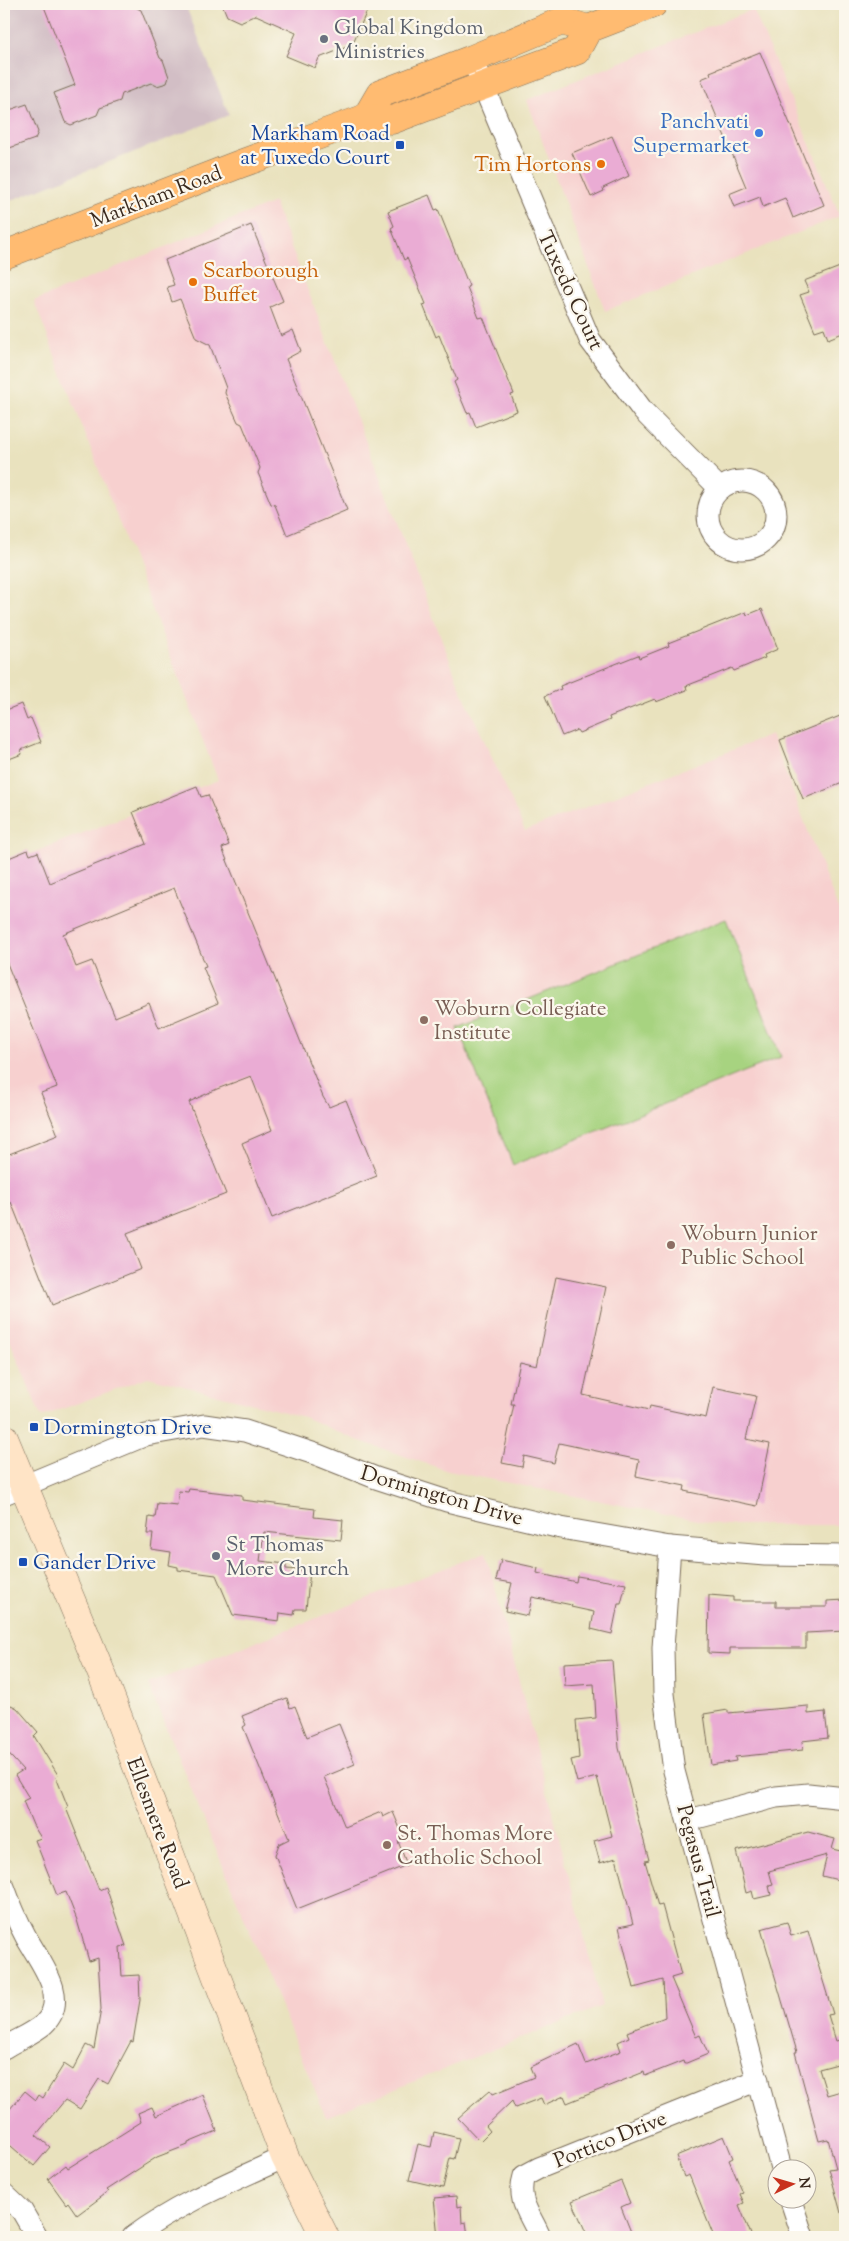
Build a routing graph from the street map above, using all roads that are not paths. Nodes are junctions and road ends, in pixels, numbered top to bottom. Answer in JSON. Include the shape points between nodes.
{"nodes":[{"id":1,"x":653,"y":4,"type":"edge"},
{"id":2,"x":588,"y":29,"type":"junction"},
{"id":3,"x":472,"y":60,"type":"junction"},
{"id":4,"x":482,"y":85,"type":"junction"},
{"id":5,"x":366,"y":118,"type":"junction"},
{"id":6,"x":4,"y":255,"type":"edge"},
{"id":7,"x":720,"y":489,"type":"dead end"},
{"id":8,"x":4,"y":1438,"type":"edge"},
{"id":9,"x":14,"y":1490,"type":"edge"},
{"id":10,"x":670,"y":1547,"type":"junction"},
{"id":11,"x":845,"y":1556,"type":"edge"},
{"id":12,"x":845,"y":1798,"type":"edge"},
{"id":13,"x":689,"y":1820,"type":"junction"},
{"id":14,"x":4,"y":1887,"type":"edge"},
{"id":15,"x":4,"y":2048,"type":"edge"},
{"id":16,"x":758,"y":2080,"type":"junction"},
{"id":17,"x":285,"y":2157,"type":"junction"},
{"id":18,"x":779,"y":2158,"type":"edge"},
{"id":19,"x":4,"y":2194,"type":"edge"},
{"id":20,"x":310,"y":2208,"type":"junction"},
{"id":21,"x":793,"y":2208,"type":"edge"},
{"id":22,"x":37,"y":2237,"type":"edge"},
{"id":23,"x":134,"y":2237,"type":"edge"},
{"id":24,"x":318,"y":2237,"type":"edge"},
{"id":25,"x":325,"y":2237,"type":"edge"},
{"id":26,"x":540,"y":2237,"type":"edge"},
{"id":27,"x":803,"y":2237,"type":"edge"}],
"edges":[{"from":1,"to":2,"type":"main road"},
{"from":2,"to":3,"type":"main road","via":[[562,20]]},
{"from":2,"to":4,"type":"main road","name":"Markham Road","via":[[576,51]]},
{"from":3,"to":4,"type":"street","name":"Tuxedo Court"},
{"from":3,"to":5,"type":"main road","via":[[380,94]]},
{"from":4,"to":5,"type":"main road","name":"Markham Road","via":[[392,120]]},
{"from":4,"to":7,"type":"street","name":"Tuxedo Court","via":[[590,340],[643,411]]},
{"from":5,"to":6,"type":"main road","name":"Markham Road"},
{"from":8,"to":9,"type":"main road","name":"Ellesmere Road"},
{"from":9,"to":10,"type":"street","name":"Dormington Drive","via":[[146,1435],[191,1426],[212,1426],[258,1435],[447,1501],[561,1528]]},
{"from":9,"to":17,"type":"main road","name":"Ellesmere Road","via":[[103,1676]]},
{"from":10,"to":11,"type":"street","name":"Dormington Drive","via":[[765,1555]]},
{"from":10,"to":13,"type":"street","name":"Pegasus Trail","via":[[663,1648],[664,1694],[674,1771]]},
{"from":12,"to":13,"type":"street","via":[[808,1794],[776,1797]]},
{"from":13,"to":16,"type":"street","name":"Pegasus Trail"},
{"from":14,"to":15,"type":"street","via":[[11,1909],[51,1982],[54,1998],[52,2012],[44,2024]]},
{"from":16,"to":18,"type":"street","name":"Pegasus Trail"},
{"from":16,"to":26,"type":"street","name":"Portico Drive","via":[[524,2176],[520,2188],[527,2215]]},
{"from":17,"to":20,"type":"main road","name":"Ellesmere Road"},
{"from":17,"to":23,"type":"street","via":[[196,2198]]},
{"from":19,"to":22,"type":"street","via":[[22,2211]]},
{"from":20,"to":24,"type":"main road","name":"Ellesmere Road"},
{"from":20,"to":25,"type":"main road","name":"Ellesmere Road"},
{"from":21,"to":27,"type":"street"}]}
